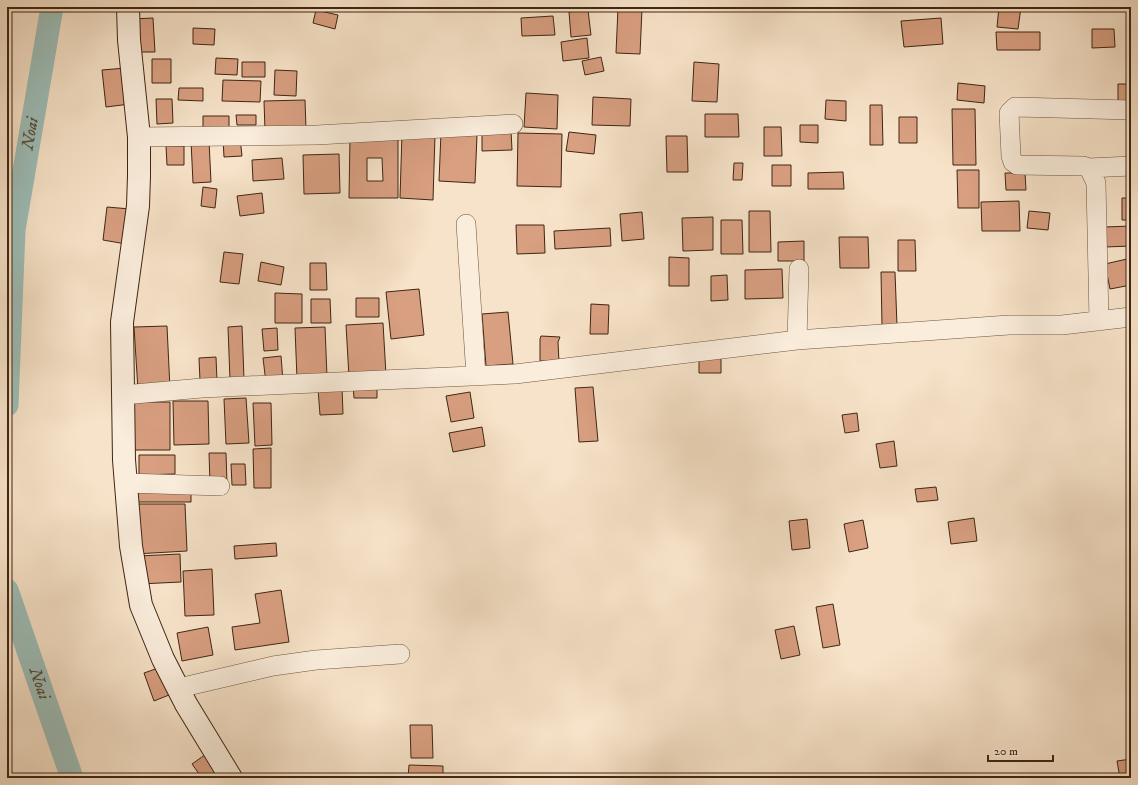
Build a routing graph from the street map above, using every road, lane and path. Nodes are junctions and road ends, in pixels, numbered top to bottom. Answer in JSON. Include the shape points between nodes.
{"nodes":[{"id":1,"x":128,"y":7,"type":"edge"},
{"id":2,"x":1131,"y":110,"type":"edge"},
{"id":3,"x":513,"y":124,"type":"dead end"},
{"id":4,"x":139,"y":137,"type":"junction"},
{"id":5,"x":1131,"y":166,"type":"edge"},
{"id":6,"x":1089,"y":168,"type":"junction"},
{"id":7,"x":466,"y":224,"type":"dead end"},
{"id":8,"x":799,"y":269,"type":"dead end"},
{"id":9,"x":1131,"y":317,"type":"edge"},
{"id":10,"x":1099,"y":321,"type":"junction"},
{"id":11,"x":797,"y":340,"type":"junction"},
{"id":12,"x":476,"y":376,"type":"junction"},
{"id":13,"x":123,"y":395,"type":"junction"},
{"id":14,"x":126,"y":483,"type":"junction"},
{"id":15,"x":220,"y":486,"type":"dead end"},
{"id":16,"x":400,"y":654,"type":"dead end"},
{"id":17,"x":179,"y":688,"type":"junction"},
{"id":18,"x":231,"y":778,"type":"edge"}],
"edges":[{"from":1,"to":4,"type":"street","via":[[128,40]]},
{"from":2,"to":6,"type":"street","via":[[1015,107],[1009,113],[1011,156],[1017,165]]},
{"from":3,"to":4,"type":"street","via":[[317,135]]},
{"from":4,"to":13,"type":"street","via":[[138,206],[122,322]]},
{"from":5,"to":6,"type":"street"},
{"from":6,"to":10,"type":"street","via":[[1096,183]]},
{"from":7,"to":12,"type":"street"},
{"from":8,"to":11,"type":"street"},
{"from":9,"to":10,"type":"street"},
{"from":10,"to":11,"type":"street"},
{"from":11,"to":12,"type":"street","via":[[515,374]]},
{"from":12,"to":13,"type":"street","via":[[202,388]]},
{"from":13,"to":14,"type":"street"},
{"from":14,"to":15,"type":"street"},
{"from":14,"to":17,"type":"street","via":[[131,546],[141,605],[163,659]]},
{"from":16,"to":17,"type":"street","via":[[273,666]]},
{"from":17,"to":18,"type":"street"}]}
